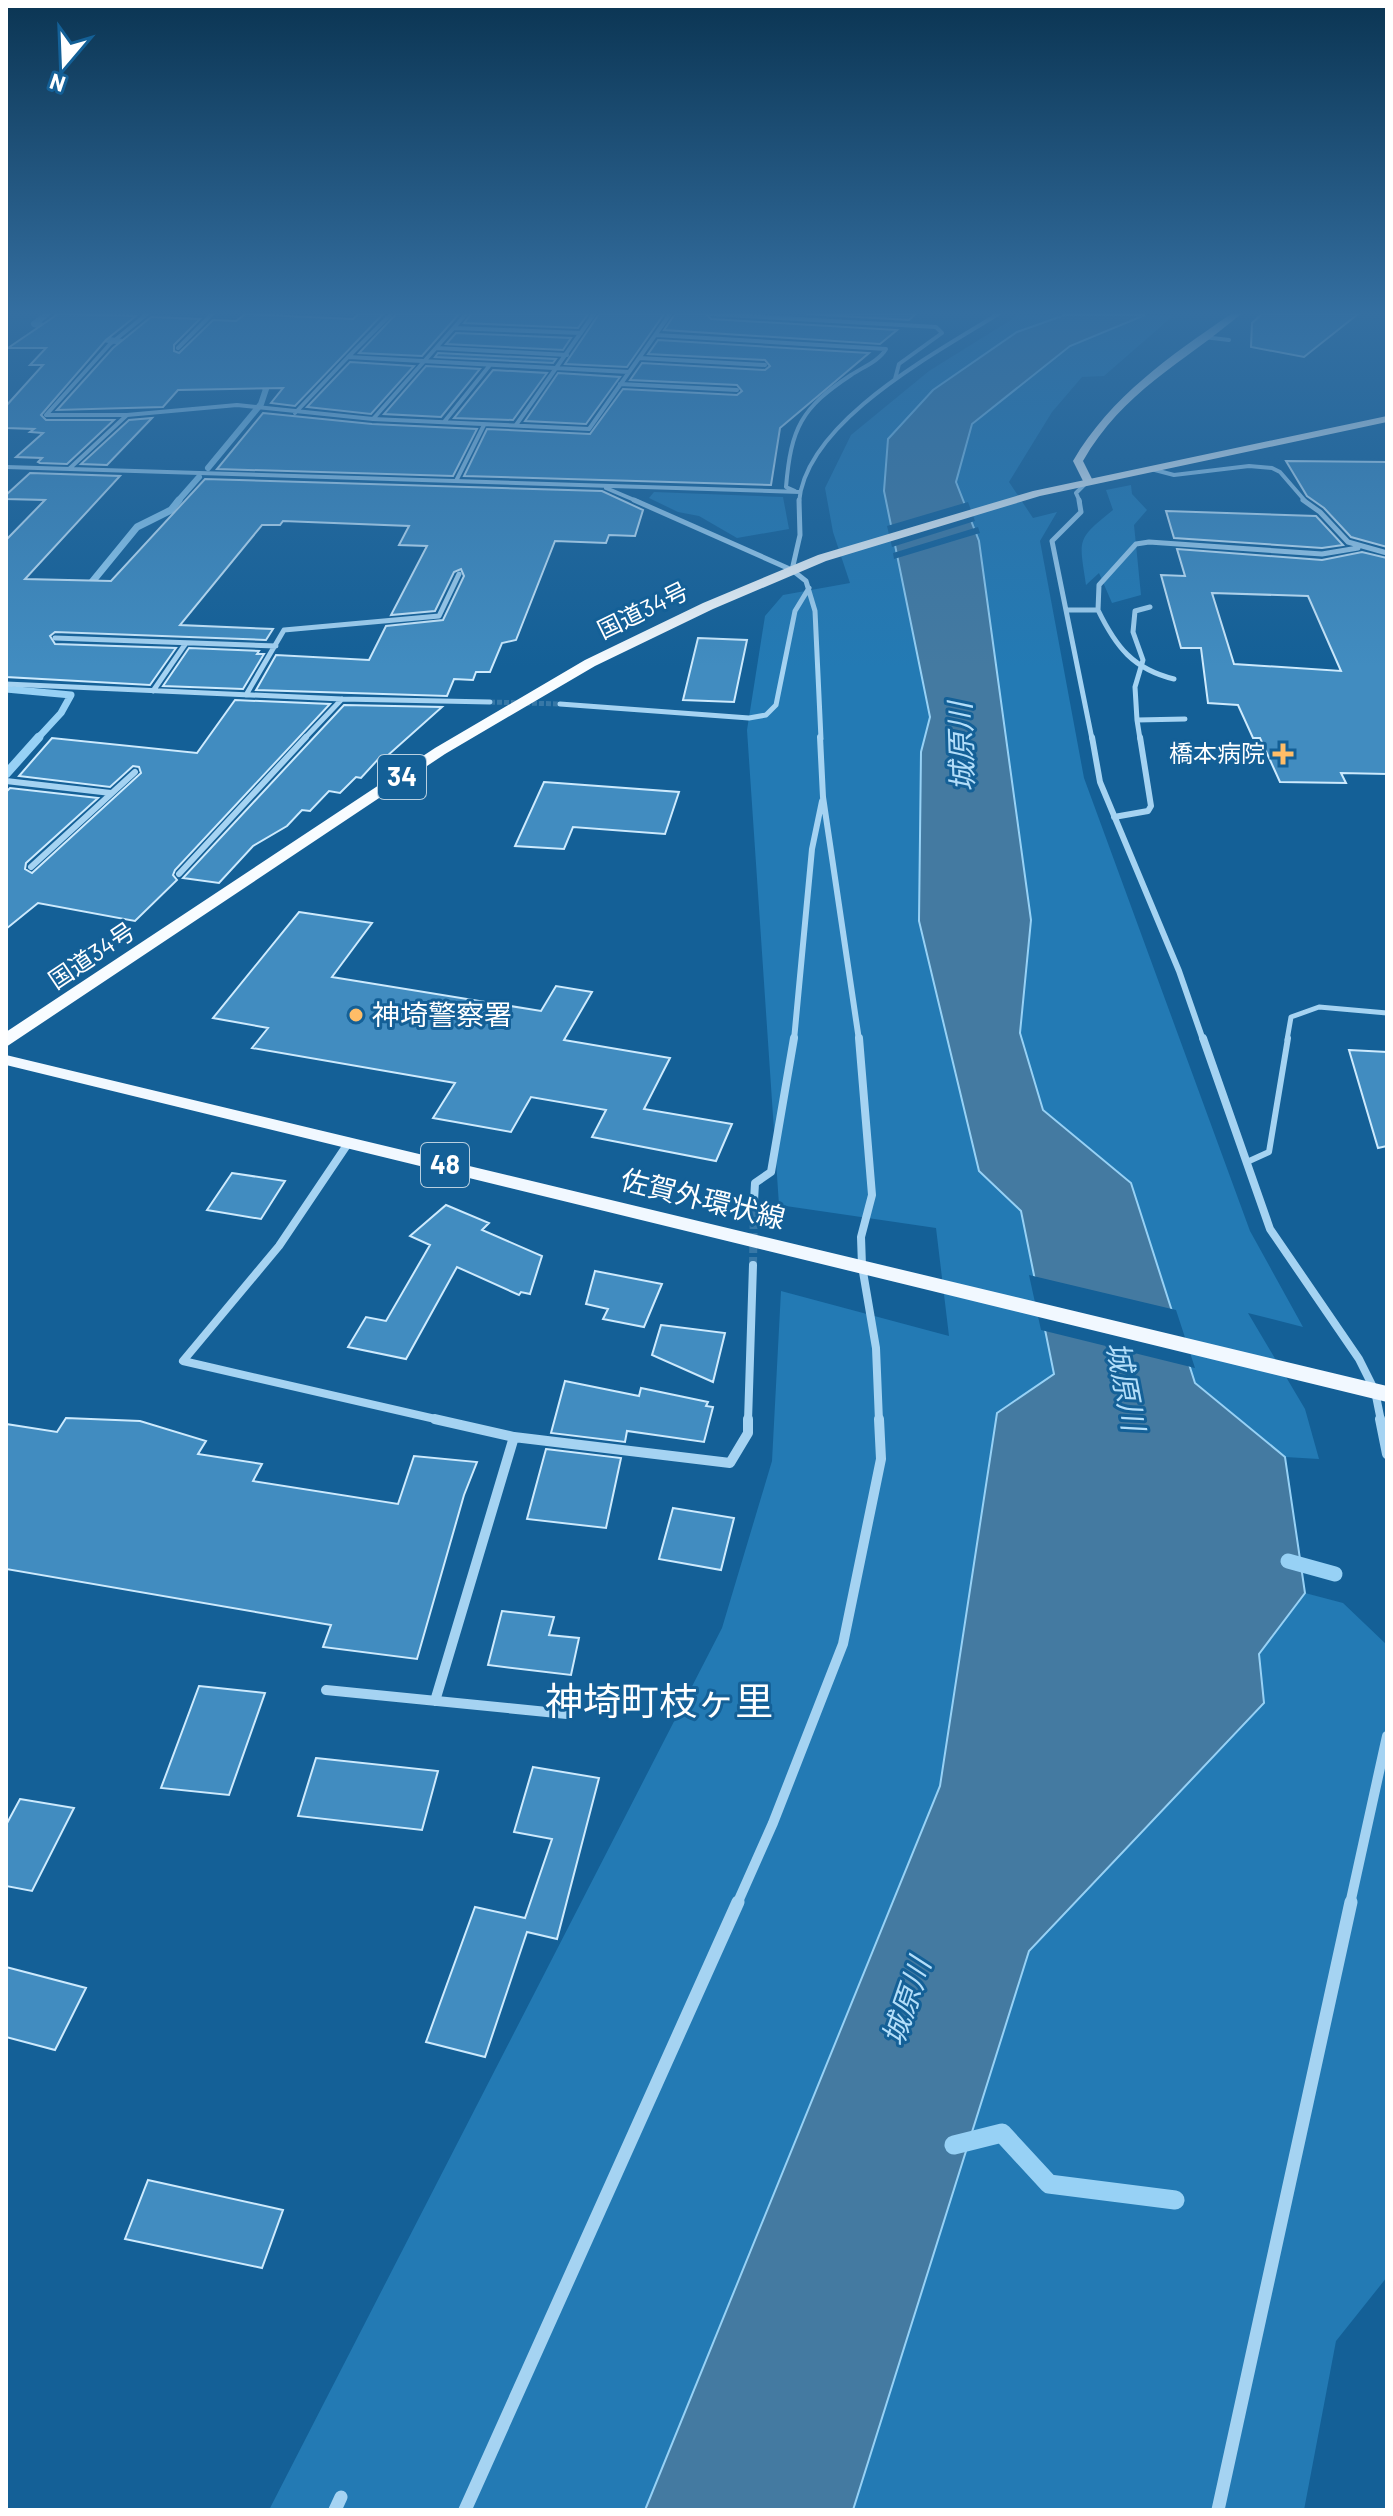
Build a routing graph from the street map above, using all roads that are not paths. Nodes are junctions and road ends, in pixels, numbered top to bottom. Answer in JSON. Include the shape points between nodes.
{"nodes":[{"id":1,"x":109,"y":431,"type":"edge"},
{"id":2,"x":481,"y":431,"type":"edge"},
{"id":3,"x":795,"y":431,"type":"edge"},
{"id":4,"x":834,"y":431,"type":"edge"},
{"id":5,"x":1095,"y":431,"type":"edge"},
{"id":6,"x":1327,"y":431,"type":"edge"},
{"id":7,"x":6,"y":467,"type":"edge"},
{"id":8,"x":1150,"y":468,"type":"junction"},
{"id":9,"x":69,"y":469,"type":"junction"},
{"id":10,"x":456,"y":481,"type":"junction"},
{"id":11,"x":1088,"y":481,"type":"junction"},
{"id":12,"x":602,"y":486,"type":"junction"},
{"id":13,"x":800,"y":492,"type":"junction"},
{"id":14,"x":1358,"y":548,"type":"junction"},
{"id":15,"x":1387,"y":553,"type":"edge"},
{"id":16,"x":792,"y":570,"type":"junction"},
{"id":17,"x":459,"y":574,"type":"dead end"},
{"id":18,"x":809,"y":587,"type":"junction"},
{"id":19,"x":1150,"y":607,"type":"dead end"},
{"id":20,"x":1068,"y":610,"type":"junction"},
{"id":21,"x":1098,"y":610,"type":"junction"},
{"id":22,"x":55,"y":638,"type":"dead end"},
{"id":23,"x":186,"y":643,"type":"junction"},
{"id":24,"x":276,"y":646,"type":"junction"},
{"id":25,"x":1141,"y":669,"type":"junction"},
{"id":26,"x":1174,"y":679,"type":"dead end"},
{"id":27,"x":7,"y":684,"type":"edge"},
{"id":28,"x":153,"y":691,"type":"junction"},
{"id":29,"x":246,"y":695,"type":"junction"},
{"id":30,"x":342,"y":699,"type":"junction"},
{"id":31,"x":490,"y":702,"type":"tunnel mouth"},
{"id":32,"x":560,"y":704,"type":"tunnel mouth"},
{"id":33,"x":1185,"y":719,"type":"dead end"},
{"id":34,"x":1137,"y":720,"type":"junction"},
{"id":35,"x":135,"y":772,"type":"dead end"},
{"id":36,"x":6,"y":781,"type":"edge"},
{"id":37,"x":111,"y":793,"type":"junction"},
{"id":38,"x":823,"y":797,"type":"junction"},
{"id":39,"x":1114,"y":817,"type":"junction"},
{"id":40,"x":31,"y":867,"type":"dead end"},
{"id":41,"x":179,"y":874,"type":"dead end"},
{"id":42,"x":1387,"y":1013,"type":"edge"},
{"id":43,"x":6,"y":1041,"type":"edge"},
{"id":44,"x":6,"y":1060,"type":"edge"},
{"id":45,"x":349,"y":1142,"type":"junction"},
{"id":46,"x":1247,"y":1162,"type":"junction"},
{"id":47,"x":754,"y":1201,"type":"tunnel mouth"},
{"id":48,"x":753,"y":1265,"type":"tunnel mouth"},
{"id":49,"x":862,"y":1266,"type":"junction"},
{"id":50,"x":1381,"y":1392,"type":"edge"},
{"id":51,"x":514,"y":1437,"type":"junction"},
{"id":52,"x":1387,"y":1454,"type":"edge"},
{"id":53,"x":326,"y":1690,"type":"dead end"},
{"id":54,"x":435,"y":1701,"type":"junction"},
{"id":55,"x":567,"y":1714,"type":"dead end"},
{"id":56,"x":1387,"y":1736,"type":"edge"},
{"id":57,"x":465,"y":2510,"type":"edge"},
{"id":58,"x":1218,"y":2510,"type":"edge"}],
"edges":[{"from":1,"to":9,"type":"street"},
{"from":2,"to":10,"type":"street"},
{"from":3,"to":13,"type":"street","via":[[786,487]]},
{"from":4,"to":13,"type":"street"},
{"from":5,"to":11,"type":"main road","via":[[1078,461]]},
{"from":6,"to":8,"type":"highway","name":"国道34号","number":"34"},
{"from":7,"to":9,"type":"street"},
{"from":8,"to":11,"type":"highway","name":"国道34号","number":"34"},
{"from":8,"to":14,"type":"street","via":[[1174,475],[1272,468]]},
{"from":9,"to":10,"type":"street"},
{"from":10,"to":12,"type":"street"},
{"from":11,"to":16,"type":"highway","name":"国道34号","number":"34"},
{"from":11,"to":20,"type":"street","via":[[1076,493],[1081,512],[1052,541]]},
{"from":12,"to":13,"type":"street"},
{"from":12,"to":16,"type":"street"},
{"from":13,"to":16,"type":"street","via":[[799,542],[791,555]]},
{"from":14,"to":15,"type":"street"},
{"from":14,"to":21,"type":"street","via":[[1322,554],[1136,544],[1099,585]]},
{"from":16,"to":18,"type":"street"},
{"from":16,"to":43,"type":"highway","name":"国道34号","number":"34","via":[[590,663],[518,703]]},
{"from":17,"to":24,"type":"street","via":[[439,616],[284,630]]},
{"from":18,"to":32,"type":"street","via":[[795,611],[776,705],[766,715]]},
{"from":18,"to":38,"type":"street","via":[[815,611]]},
{"from":19,"to":25,"type":"street","via":[[1135,611],[1133,632]]},
{"from":20,"to":21,"type":"street"},
{"from":20,"to":39,"type":"street","via":[[1100,782]]},
{"from":21,"to":25,"type":"street","via":[[1117,649]]},
{"from":22,"to":23,"type":"street"},
{"from":23,"to":24,"type":"street"},
{"from":23,"to":28,"type":"street"},
{"from":24,"to":29,"type":"street"},
{"from":25,"to":26,"type":"street"},
{"from":25,"to":34,"type":"street","via":[[1135,687]]},
{"from":27,"to":28,"type":"street"},
{"from":28,"to":29,"type":"street"},
{"from":29,"to":30,"type":"street"},
{"from":30,"to":31,"type":"street"},
{"from":30,"to":41,"type":"street"},
{"from":33,"to":34,"type":"street"},
{"from":34,"to":39,"type":"street","via":[[1151,806]]},
{"from":35,"to":37,"type":"street"},
{"from":36,"to":37,"type":"street"},
{"from":37,"to":40,"type":"street"},
{"from":38,"to":47,"type":"street","via":[[812,849],[792,1064],[771,1172],[755,1183]]},
{"from":38,"to":49,"type":"street","via":[[858,1023],[872,1195],[861,1237]]},
{"from":39,"to":46,"type":"street","via":[[1179,971]]},
{"from":42,"to":46,"type":"lane","via":[[1319,1007],[1291,1017],[1269,1152]]},
{"from":44,"to":45,"type":"main road","name":"佐賀外環状線","number":"48"},
{"from":45,"to":49,"type":"main road","name":"佐賀外環状線","number":"48"},
{"from":45,"to":51,"type":"street","via":[[279,1246],[183,1361]]},
{"from":46,"to":50,"type":"street","via":[[1270,1229]]},
{"from":48,"to":51,"type":"street","via":[[748,1433],[730,1463]]},
{"from":49,"to":50,"type":"main road","name":"佐賀外環状線","number":"48"},
{"from":49,"to":57,"type":"street","via":[[876,1348],[881,1459],[843,1644],[773,1823]]},
{"from":50,"to":52,"type":"street"},
{"from":51,"to":54,"type":"street"},
{"from":53,"to":54,"type":"street"},
{"from":54,"to":55,"type":"street"},
{"from":56,"to":58,"type":"street"}]}
